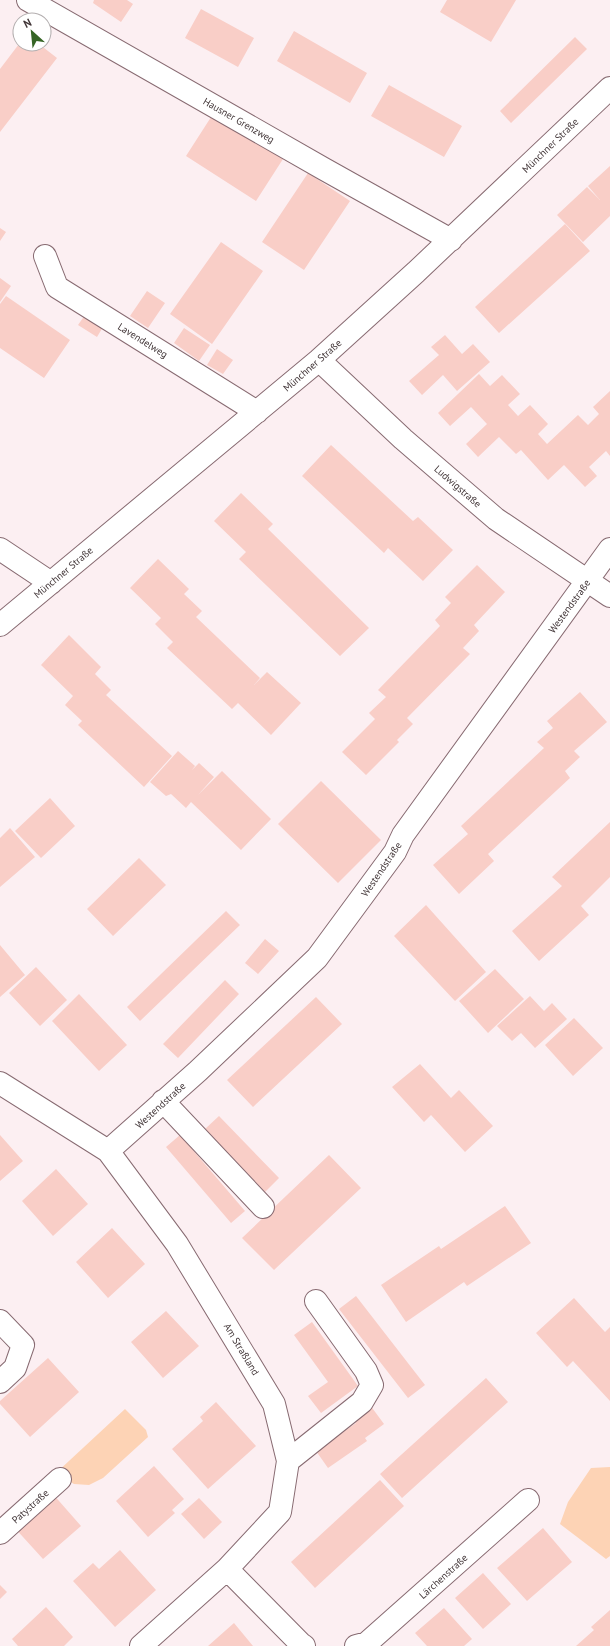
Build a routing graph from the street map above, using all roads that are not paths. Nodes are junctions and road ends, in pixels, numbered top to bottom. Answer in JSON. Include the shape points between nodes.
{"nodes":[{"id":1,"x":42,"y":3,"type":"edge"},
{"id":2,"x":610,"y":88,"type":"edge"},
{"id":3,"x":450,"y":240,"type":"junction"},
{"id":4,"x":45,"y":256,"type":"dead end"},
{"id":5,"x":319,"y":360,"type":"junction"},
{"id":6,"x":257,"y":412,"type":"junction"},
{"id":7,"x":0,"y":549,"type":"edge"},
{"id":8,"x":610,"y":549,"type":"edge"},
{"id":9,"x":588,"y":580,"type":"junction"},
{"id":10,"x":50,"y":583,"type":"junction"},
{"id":11,"x":610,"y":596,"type":"edge"},
{"id":12,"x":0,"y":626,"type":"edge"},
{"id":13,"x":0,"y":1083,"type":"edge"},
{"id":14,"x":163,"y":1101,"type":"junction"},
{"id":15,"x":108,"y":1151,"type":"junction"},
{"id":16,"x":263,"y":1207,"type":"dead end"},
{"id":17,"x":316,"y":1301,"type":"dead end"},
{"id":18,"x":0,"y":1321,"type":"edge"},
{"id":19,"x":0,"y":1382,"type":"edge"},
{"id":20,"x":288,"y":1461,"type":"junction"},
{"id":21,"x":60,"y":1479,"type":"dead end"},
{"id":22,"x":528,"y":1500,"type":"dead end"},
{"id":23,"x":0,"y":1534,"type":"edge"},
{"id":24,"x":227,"y":1569,"type":"junction"},
{"id":25,"x":141,"y":1646,"type":"edge"},
{"id":26,"x":304,"y":1646,"type":"edge"},
{"id":27,"x":356,"y":1646,"type":"edge"}],
"edges":[{"from":1,"to":3,"type":"street","name":"Hausner Grenzweg","via":[[122,53]]},
{"from":2,"to":3,"type":"street","name":"Münchner Straße"},
{"from":3,"to":5,"type":"street","name":"Münchner Straße"},
{"from":4,"to":6,"type":"street","name":"Lavendelweg","via":[[58,287]]},
{"from":5,"to":6,"type":"street","name":"Münchner Straße"},
{"from":5,"to":9,"type":"street","name":"Ludwigstraße","via":[[403,439],[496,519]]},
{"from":6,"to":10,"type":"street","name":"Münchner Straße"},
{"from":7,"to":10,"type":"street"},
{"from":8,"to":9,"type":"street","name":"Westendstraße"},
{"from":9,"to":11,"type":"street","name":"Ludwigstraße"},
{"from":9,"to":14,"type":"street","name":"Westendstraße","via":[[317,958]]},
{"from":10,"to":12,"type":"street","name":"Münchner Straße"},
{"from":13,"to":15,"type":"street","name":"Am Straßland"},
{"from":14,"to":15,"type":"street","name":"Westendstraße"},
{"from":14,"to":16,"type":"street"},
{"from":15,"to":20,"type":"street","name":"Am Straßland","via":[[177,1244],[274,1404]]},
{"from":17,"to":20,"type":"street","via":[[366,1371],[372,1385],[362,1402]]},
{"from":18,"to":19,"type":"street","via":[[23,1345],[16,1368]]},
{"from":20,"to":24,"type":"street","name":"Am Straßland","via":[[280,1512]]},
{"from":21,"to":23,"type":"street","name":"Patystraße"},
{"from":22,"to":27,"type":"street","name":"Lärchenstraße","via":[[367,1643]]},
{"from":24,"to":25,"type":"street","name":"Am Straßland"},
{"from":24,"to":26,"type":"street"}]}
